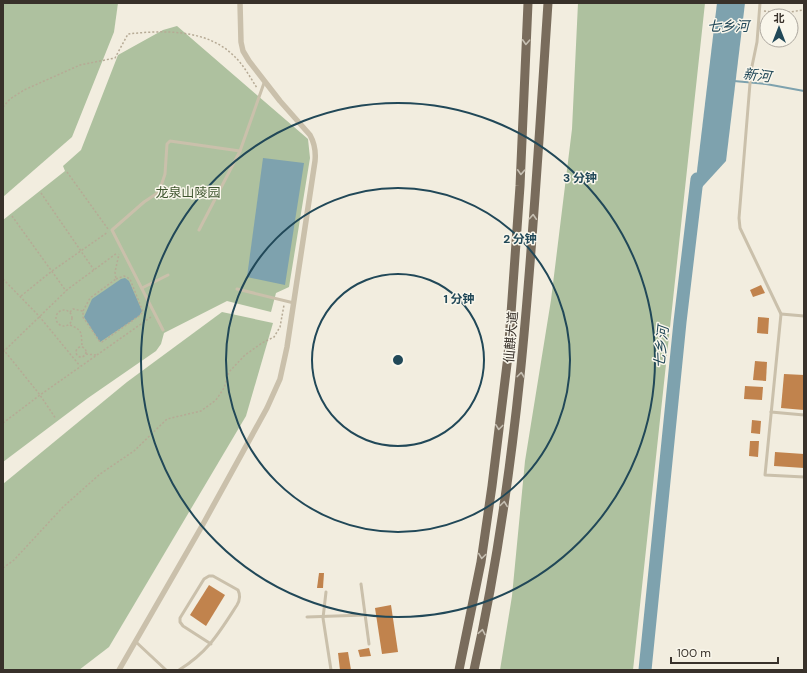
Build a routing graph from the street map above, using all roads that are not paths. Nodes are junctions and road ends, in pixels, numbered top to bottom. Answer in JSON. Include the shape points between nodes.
{"nodes":[{"id":1,"x":240,"y":3,"type":"edge"},
{"id":2,"x":528,"y":3,"type":"edge"},
{"id":3,"x":548,"y":3,"type":"edge"},
{"id":4,"x":760,"y":3,"type":"edge"},
{"id":5,"x":264,"y":83,"type":"junction"},
{"id":6,"x":240,"y":152,"type":"junction"},
{"id":7,"x":199,"y":230,"type":"dead end"},
{"id":8,"x":168,"y":275,"type":"dead end"},
{"id":9,"x":142,"y":288,"type":"junction"},
{"id":10,"x":237,"y":289,"type":"dead end"},
{"id":11,"x":294,"y":303,"type":"junction"},
{"id":12,"x":780,"y":314,"type":"junction"},
{"id":13,"x":804,"y":316,"type":"edge"},
{"id":14,"x":163,"y":330,"type":"dead end"},
{"id":15,"x":771,"y":412,"type":"junction"},
{"id":16,"x":804,"y":415,"type":"edge"},
{"id":17,"x":804,"y":477,"type":"edge"},
{"id":18,"x":361,"y":584,"type":"dead end"},
{"id":19,"x":326,"y":592,"type":"dead end"},
{"id":20,"x":365,"y":615,"type":"junction"},
{"id":21,"x":307,"y":617,"type":"dead end"},
{"id":22,"x":323,"y":618,"type":"junction"},
{"id":23,"x":136,"y":642,"type":"junction"},
{"id":24,"x":211,"y":644,"type":"junction"},
{"id":25,"x":369,"y":644,"type":"dead end"},
{"id":26,"x":119,"y":670,"type":"edge"},
{"id":27,"x":166,"y":670,"type":"edge"},
{"id":28,"x":179,"y":670,"type":"edge"},
{"id":29,"x":330,"y":670,"type":"edge"},
{"id":30,"x":459,"y":670,"type":"edge"},
{"id":31,"x":474,"y":670,"type":"edge"}],
"edges":[{"from":1,"to":5,"type":"street","via":[[243,51]]},
{"from":2,"to":30,"type":"main road","name":"仙麒大道","one_way":true,"via":[[520,186],[508,356],[481,562]]},
{"from":31,"to":3,"type":"main road","name":"仙麒大道","one_way":true,"via":[[495,565],[523,356]]},
{"from":4,"to":12,"type":"lane","via":[[739,218],[740,228]]},
{"from":5,"to":6,"type":"lane"},
{"from":5,"to":11,"type":"street","via":[[310,135],[316,150]]},
{"from":6,"to":7,"type":"lane"},
{"from":6,"to":9,"type":"lane","via":[[170,141],[167,144],[165,174],[159,192],[112,230]]},
{"from":8,"to":9,"type":"lane"},
{"from":9,"to":14,"type":"lane"},
{"from":10,"to":11,"type":"lane"},
{"from":11,"to":23,"type":"street","via":[[280,379],[267,408]]},
{"from":12,"to":13,"type":"lane"},
{"from":12,"to":15,"type":"lane"},
{"from":15,"to":16,"type":"lane"},
{"from":15,"to":17,"type":"lane","via":[[765,475]]},
{"from":18,"to":20,"type":"lane"},
{"from":19,"to":22,"type":"lane"},
{"from":20,"to":22,"type":"lane"},
{"from":20,"to":25,"type":"lane"},
{"from":21,"to":22,"type":"lane"},
{"from":22,"to":29,"type":"lane"},
{"from":23,"to":26,"type":"street"},
{"from":23,"to":27,"type":"lane"},
{"from":24,"to":24,"type":"lane","via":[[240,600],[238,590],[213,576],[204,579],[180,618],[183,626]]},
{"from":24,"to":28,"type":"lane","via":[[197,658]]}]}
